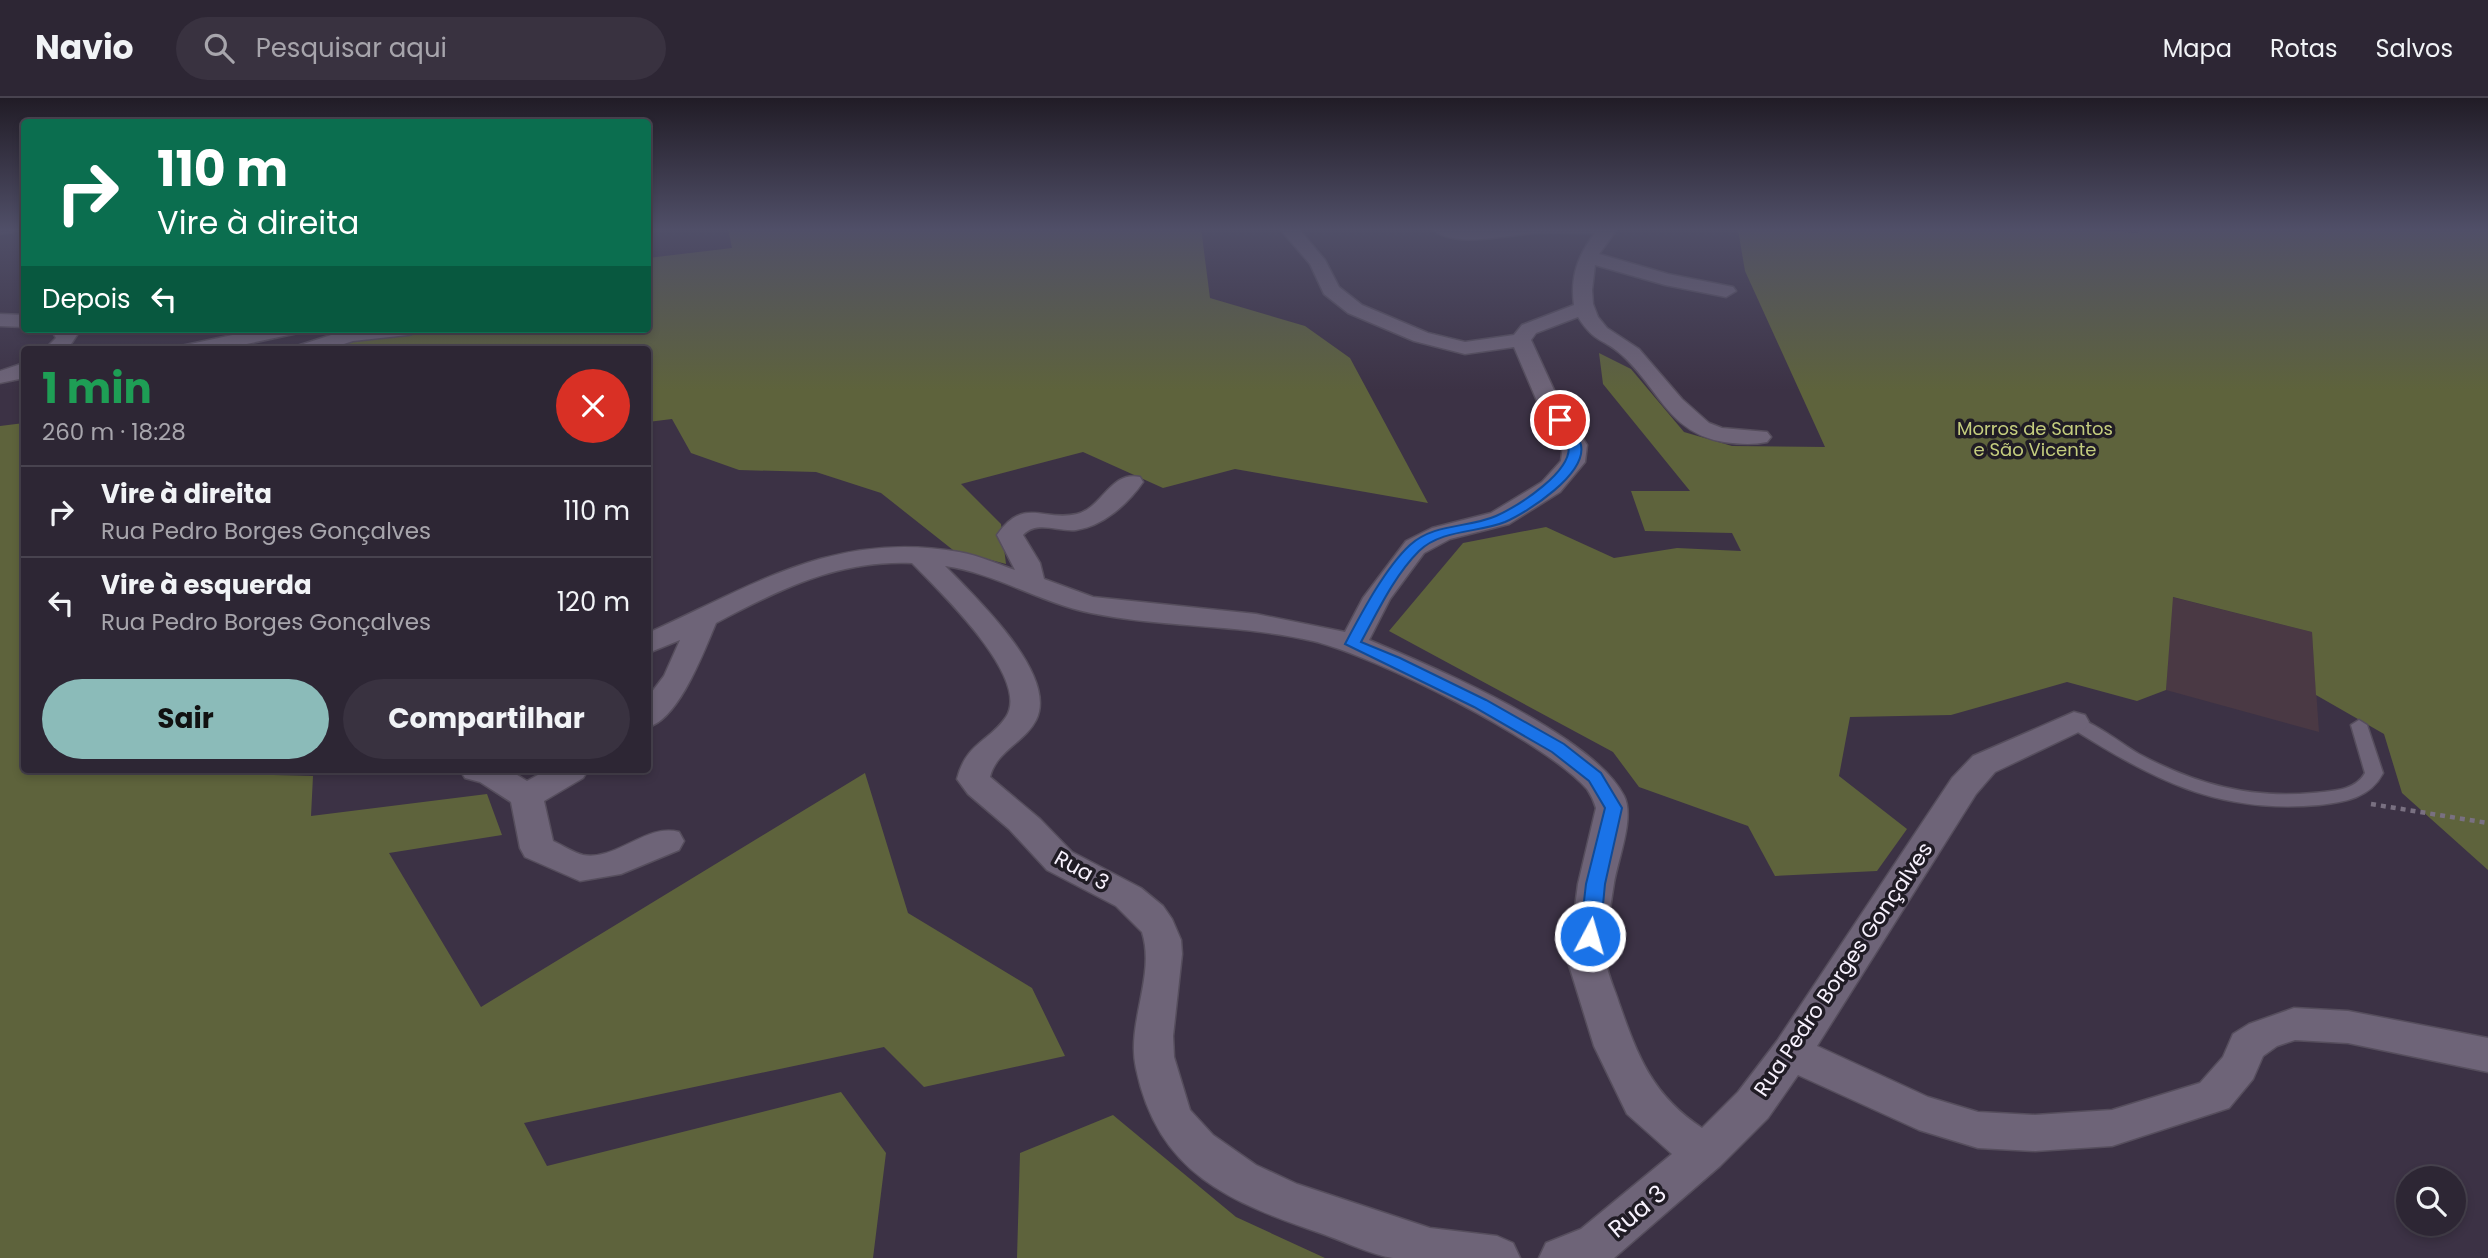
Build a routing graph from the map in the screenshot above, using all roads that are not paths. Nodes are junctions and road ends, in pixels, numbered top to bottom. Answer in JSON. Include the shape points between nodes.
{"nodes":[{"id":1,"x":1327,"y":282,"type":"edge"},
{"id":2,"x":1583,"y":282,"type":"edge"},
{"id":3,"x":1679,"y":282,"type":"edge"},
{"id":4,"x":1726,"y":292,"type":"dead end"},
{"id":5,"x":1584,"y":308,"type":"junction"},
{"id":6,"x":0,"y":320,"type":"edge"},
{"id":7,"x":21,"y":321,"type":"edge"},
{"id":8,"x":271,"y":333,"type":"edge"},
{"id":9,"x":342,"y":333,"type":"edge"},
{"id":10,"x":1521,"y":340,"type":"junction"},
{"id":11,"x":208,"y":346,"type":"edge"},
{"id":12,"x":312,"y":346,"type":"edge"},
{"id":13,"x":1759,"y":437,"type":"dead end"},
{"id":14,"x":1131,"y":482,"type":"dead end"},
{"id":15,"x":919,"y":555,"type":"junction"},
{"id":16,"x":1032,"y":584,"type":"junction"},
{"id":17,"x":704,"y":618,"type":"junction"},
{"id":18,"x":651,"y":643,"type":"edge"},
{"id":19,"x":1353,"y":644,"type":"junction"},
{"id":20,"x":651,"y":713,"type":"edge"},
{"id":21,"x":2074,"y":722,"type":"joint"},
{"id":22,"x":2359,"y":725,"type":"dead end"},
{"id":23,"x":487,"y":773,"type":"edge"},
{"id":24,"x":567,"y":773,"type":"edge"},
{"id":25,"x":527,"y":796,"type":"junction"},
{"id":26,"x":667,"y":841,"type":"dead end"},
{"id":27,"x":1791,"y":1053,"type":"junction"},
{"id":28,"x":2488,"y":1055,"type":"edge"},
{"id":29,"x":1705,"y":1153,"type":"junction"},
{"id":30,"x":1497,"y":1258,"type":"edge"},
{"id":31,"x":1562,"y":1258,"type":"edge"}],
"edges":[{"from":1,"to":10,"type":"street","via":[[1355,309],[1421,337],[1465,348]]},
{"from":2,"to":5,"type":"street"},
{"from":3,"to":4,"type":"street"},
{"from":5,"to":10,"type":"street","via":[[1529,328]]},
{"from":5,"to":13,"type":"street","via":[[1598,332],[1629,349],[1693,423],[1719,434]]},
{"from":6,"to":7,"type":"street"},
{"from":8,"to":11,"type":"street"},
{"from":9,"to":12,"type":"street"},
{"from":10,"to":19,"type":"street","via":[[1548,401],[1575,445],[1573,462],[1551,487],[1500,519],[1441,533],[1415,547],[1377,598]]},
{"from":14,"to":16,"type":"street","via":[[1084,520],[1046,518],[1014,528],[1010,535],[1027,562]]},
{"from":15,"to":16,"type":"street","via":[[960,560]]},
{"from":15,"to":17,"type":"street","via":[[870,555],[833,563],[764,588]]},
{"from":15,"to":30,"type":"street","name":"Rua 3","via":[[995,638],[1019,670],[1027,693],[1028,707],[1022,719],[981,758],[973,779],[1030,829],[1044,848],[1063,863],[1136,901],[1160,930],[1164,947],[1153,1050],[1178,1128],[1219,1166],[1261,1192],[1438,1252]]},
{"from":16,"to":19,"type":"street","via":[[1091,605],[1318,631]]},
{"from":17,"to":18,"type":"street"},
{"from":17,"to":20,"type":"street","via":[[678,678]]},
{"from":19,"to":29,"type":"street","via":[[1480,704],[1558,748],[1595,778],[1609,797],[1614,808],[1596,884],[1587,962],[1614,1045],[1642,1101]]},
{"from":21,"to":22,"type":"lane","via":[[2149,768],[2190,786],[2275,803],[2348,795],[2371,781],[2374,773]]},
{"from":21,"to":27,"type":"street","name":"Rua Pedro Borges Gonçalves","via":[[1984,764],[1964,786]]},
{"from":23,"to":25,"type":"street"},
{"from":24,"to":25,"type":"street"},
{"from":25,"to":26,"type":"street","via":[[537,848],[580,868],[609,865]]},
{"from":27,"to":28,"type":"street","via":[[1919,1112],[1978,1130],[2035,1133],[2112,1128],[2214,1096],[2239,1067],[2247,1046],[2294,1024],[2348,1027]]},
{"from":27,"to":29,"type":"street","name":"Rua Pedro Borges Gonçalves","via":[[1753,1105]]},
{"from":29,"to":31,"type":"street","name":"Rua 3","via":[[1596,1245]]}]}
